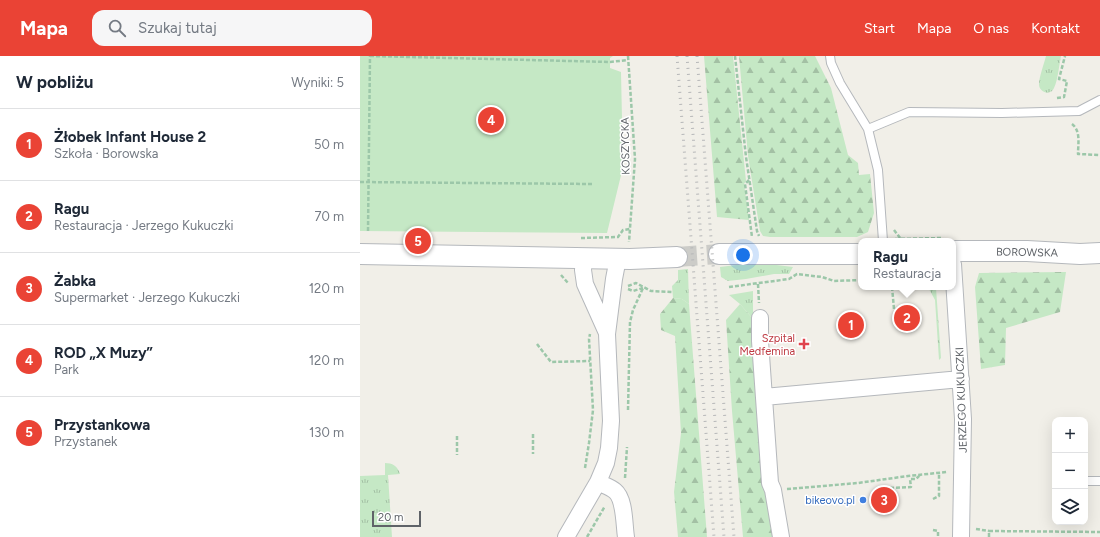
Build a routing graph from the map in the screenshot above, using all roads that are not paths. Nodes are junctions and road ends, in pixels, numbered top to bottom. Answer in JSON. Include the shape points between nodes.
{"nodes":[{"id":1,"x":830,"y":56,"type":"edge"},
{"id":2,"x":1100,"y":100,"type":"edge"},
{"id":3,"x":868,"y":129,"type":"junction"},
{"id":4,"x":883,"y":238,"type":"edge"},
{"id":5,"x":956,"y":251,"type":"edge"},
{"id":6,"x":1100,"y":253,"type":"edge"},
{"id":7,"x":360,"y":254,"type":"edge"},
{"id":8,"x":719,"y":254,"type":"tunnel mouth"},
{"id":9,"x":858,"y":254,"type":"edge"},
{"id":10,"x":677,"y":257,"type":"tunnel mouth"},
{"id":11,"x":584,"y":258,"type":"junction"},
{"id":12,"x":624,"y":258,"type":"junction"},
{"id":13,"x":955,"y":290,"type":"edge"},
{"id":14,"x":760,"y":318,"type":"dead end"},
{"id":15,"x":607,"y":334,"type":"junction"},
{"id":16,"x":961,"y":380,"type":"junction"},
{"id":17,"x":764,"y":397,"type":"junction"},
{"id":18,"x":1088,"y":481,"type":"edge"},
{"id":19,"x":1100,"y":481,"type":"edge"},
{"id":20,"x":598,"y":482,"type":"junction"},
{"id":21,"x":566,"y":537,"type":"edge"},
{"id":22,"x":626,"y":537,"type":"edge"},
{"id":23,"x":781,"y":537,"type":"edge"},
{"id":24,"x":961,"y":537,"type":"edge"}],
"edges":[{"from":1,"to":3,"type":"lane","via":[[840,83]]},
{"from":2,"to":3,"type":"lane","via":[[1079,111],[1064,112],[909,112]]},
{"from":3,"to":4,"type":"lane","via":[[878,170]]},
{"from":5,"to":6,"type":"street","name":"BOROWSKA"},
{"from":7,"to":11,"type":"street"},
{"from":8,"to":9,"type":"street"},
{"from":10,"to":12,"type":"street"},
{"from":11,"to":12,"type":"street"},
{"from":11,"to":15,"type":"street","via":[[585,284]]},
{"from":12,"to":15,"type":"street","via":[[614,279]]},
{"from":13,"to":16,"type":"street","name":"JERZEGO KUKUCZKI"},
{"from":14,"to":17,"type":"street"},
{"from":15,"to":20,"type":"street","via":[[611,421],[606,463]]},
{"from":16,"to":17,"type":"street"},
{"from":16,"to":24,"type":"street","name":"JERZEGO KUKUCZKI"},
{"from":17,"to":23,"type":"street","via":[[770,483]]},
{"from":18,"to":19,"type":"lane"},
{"from":20,"to":21,"type":"street"},
{"from":20,"to":22,"type":"street","via":[[617,493],[623,505]]}]}
